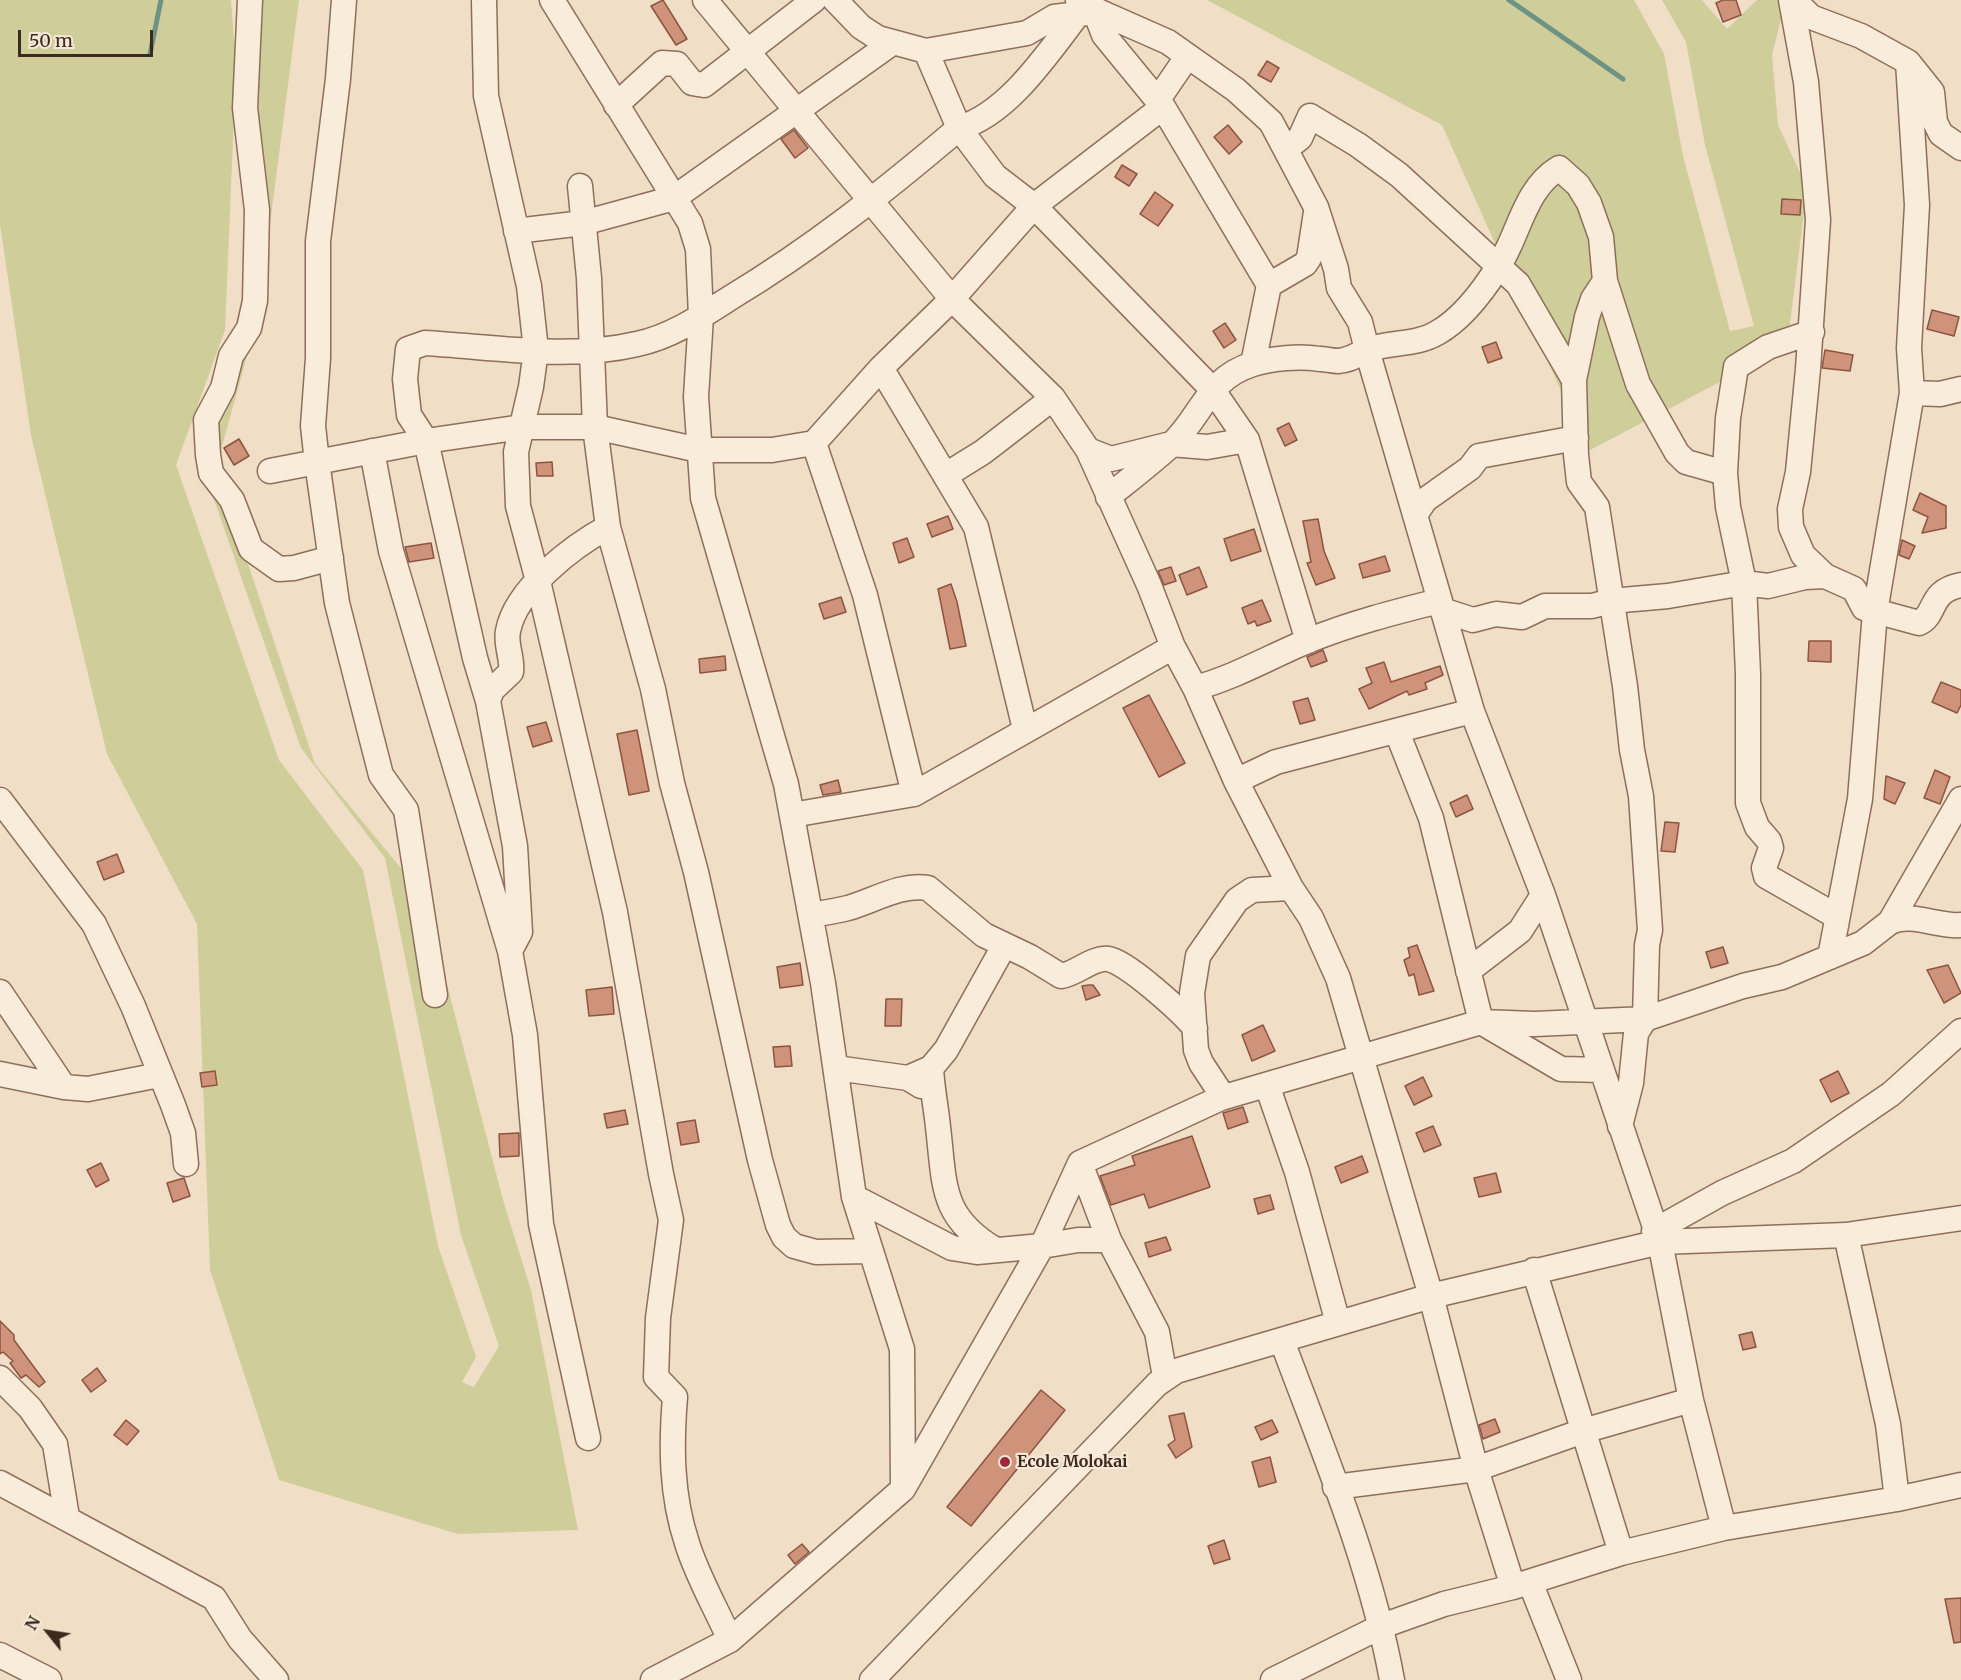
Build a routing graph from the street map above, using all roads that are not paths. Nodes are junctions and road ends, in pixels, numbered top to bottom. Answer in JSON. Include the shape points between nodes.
{"nodes":[{"id":1,"x":250,"y":0,"type":"edge"},
{"id":2,"x":344,"y":0,"type":"edge"},
{"id":3,"x":484,"y":0,"type":"edge"},
{"id":4,"x":552,"y":0,"type":"edge"},
{"id":5,"x":705,"y":0,"type":"edge"},
{"id":6,"x":814,"y":0,"type":"edge"},
{"id":7,"x":836,"y":0,"type":"edge"},
{"id":8,"x":1792,"y":0,"type":"edge"},
{"id":9,"x":1085,"y":9,"type":"edge"},
{"id":10,"x":892,"y":43,"type":"junction"},
{"id":11,"x":748,"y":51,"type":"junction"},
{"id":12,"x":926,"y":51,"type":"junction"},
{"id":13,"x":1187,"y":57,"type":"junction"},
{"id":14,"x":1908,"y":62,"type":"junction"},
{"id":15,"x":1160,"y":104,"type":"junction"},
{"id":16,"x":616,"y":105,"type":"junction"},
{"id":17,"x":797,"y":110,"type":"junction"},
{"id":18,"x":959,"y":128,"type":"junction"},
{"id":19,"x":1287,"y":148,"type":"junction"},
{"id":20,"x":1961,"y":148,"type":"edge"},
{"id":21,"x":580,"y":186,"type":"dead end"},
{"id":22,"x":675,"y":198,"type":"junction"},
{"id":23,"x":873,"y":201,"type":"junction"},
{"id":24,"x":1034,"y":206,"type":"junction"},
{"id":25,"x":1316,"y":207,"type":"junction"},
{"id":26,"x":583,"y":223,"type":"junction"},
{"id":27,"x":516,"y":231,"type":"junction"},
{"id":28,"x":1499,"y":266,"type":"junction"},
{"id":29,"x":1605,"y":281,"type":"junction"},
{"id":30,"x":1269,"y":285,"type":"junction"},
{"id":31,"x":952,"y":299,"type":"junction"},
{"id":32,"x":701,"y":316,"type":"junction"},
{"id":33,"x":1812,"y":332,"type":"junction"},
{"id":34,"x":536,"y":350,"type":"junction"},
{"id":35,"x":1367,"y":350,"type":"junction"},
{"id":36,"x":590,"y":351,"type":"junction"},
{"id":37,"x":1253,"y":364,"type":"junction"},
{"id":38,"x":881,"y":368,"type":"junction"},
{"id":39,"x":1574,"y":380,"type":"junction"},
{"id":40,"x":1212,"y":389,"type":"junction"},
{"id":41,"x":1961,"y":389,"type":"edge"},
{"id":42,"x":1912,"y":393,"type":"junction"},
{"id":43,"x":1053,"y":398,"type":"junction"},
{"id":44,"x":522,"y":427,"type":"junction"},
{"id":45,"x":595,"y":427,"type":"junction"},
{"id":46,"x":1576,"y":438,"type":"junction"},
{"id":47,"x":1247,"y":440,"type":"junction"},
{"id":48,"x":426,"y":441,"type":"junction"},
{"id":49,"x":814,"y":443,"type":"junction"},
{"id":50,"x":1171,"y":444,"type":"junction"},
{"id":51,"x":699,"y":450,"type":"junction"},
{"id":52,"x":1089,"y":450,"type":"junction"},
{"id":53,"x":372,"y":451,"type":"junction"},
{"id":54,"x":317,"y":462,"type":"junction"},
{"id":55,"x":270,"y":471,"type":"dead end"},
{"id":56,"x":1725,"y":473,"type":"junction"},
{"id":57,"x":946,"y":475,"type":"junction"},
{"id":58,"x":1108,"y":497,"type":"junction"},
{"id":59,"x":1415,"y":515,"type":"junction"},
{"id":60,"x":608,"y":526,"type":"junction"},
{"id":61,"x":331,"y":558,"type":"junction"},
{"id":62,"x":1825,"y":576,"type":"junction"},
{"id":63,"x":538,"y":581,"type":"junction"},
{"id":64,"x":1744,"y":583,"type":"junction"},
{"id":65,"x":1961,"y":585,"type":"edge"},
{"id":66,"x":1611,"y":601,"type":"junction"},
{"id":67,"x":1440,"y":606,"type":"junction"},
{"id":68,"x":1875,"y":612,"type":"junction"},
{"id":69,"x":1308,"y":640,"type":"junction"},
{"id":70,"x":1173,"y":646,"type":"junction"},
{"id":71,"x":1195,"y":688,"type":"junction"},
{"id":72,"x":488,"y":701,"type":"junction"},
{"id":73,"x":1472,"y":711,"type":"junction"},
{"id":74,"x":1025,"y":729,"type":"junction"},
{"id":75,"x":1397,"y":732,"type":"junction"},
{"id":76,"x":1236,"y":781,"type":"junction"},
{"id":77,"x":914,"y":794,"type":"junction"},
{"id":78,"x":1961,"y":799,"type":"edge"},
{"id":79,"x":0,"y":800,"type":"edge"},
{"id":80,"x":792,"y":815,"type":"junction"},
{"id":81,"x":1291,"y":888,"type":"junction"},
{"id":82,"x":1543,"y":895,"type":"junction"},
{"id":83,"x":811,"y":915,"type":"junction"},
{"id":84,"x":1836,"y":916,"type":"junction"},
{"id":85,"x":1890,"y":922,"type":"junction"},
{"id":86,"x":1961,"y":925,"type":"edge"},
{"id":87,"x":1004,"y":946,"type":"junction"},
{"id":88,"x":510,"y":951,"type":"junction"},
{"id":89,"x":1830,"y":957,"type":"junction"},
{"id":90,"x":1468,"y":971,"type":"junction"},
{"id":91,"x":0,"y":992,"type":"edge"},
{"id":92,"x":435,"y":995,"type":"dead end"},
{"id":93,"x":1645,"y":1019,"type":"junction"},
{"id":94,"x":1481,"y":1022,"type":"junction"},
{"id":95,"x":1585,"y":1023,"type":"junction"},
{"id":96,"x":1195,"y":1028,"type":"junction"},
{"id":97,"x":1961,"y":1031,"type":"edge"},
{"id":98,"x":1361,"y":1055,"type":"junction"},
{"id":99,"x":836,"y":1068,"type":"junction"},
{"id":100,"x":931,"y":1068,"type":"junction"},
{"id":101,"x":1602,"y":1070,"type":"junction"},
{"id":102,"x":0,"y":1074,"type":"edge"},
{"id":103,"x":159,"y":1075,"type":"junction"},
{"id":104,"x":908,"y":1077,"type":"junction"},
{"id":105,"x":1267,"y":1085,"type":"junction"},
{"id":106,"x":64,"y":1087,"type":"junction"},
{"id":107,"x":932,"y":1095,"type":"junction"},
{"id":108,"x":1221,"y":1098,"type":"junction"},
{"id":109,"x":1620,"y":1126,"type":"junction"},
{"id":110,"x":1080,"y":1163,"type":"junction"},
{"id":111,"x":186,"y":1164,"type":"dead end"},
{"id":112,"x":854,"y":1197,"type":"junction"},
{"id":113,"x":1961,"y":1218,"type":"edge"},
{"id":114,"x":1846,"y":1235,"type":"junction"},
{"id":115,"x":1657,"y":1236,"type":"junction"},
{"id":116,"x":1108,"y":1240,"type":"junction"},
{"id":117,"x":1042,"y":1246,"type":"junction"},
{"id":118,"x":996,"y":1250,"type":"junction"},
{"id":119,"x":871,"y":1251,"type":"junction"},
{"id":120,"x":1534,"y":1270,"type":"junction"},
{"id":121,"x":1431,"y":1296,"type":"junction"},
{"id":122,"x":1338,"y":1323,"type":"junction"},
{"id":123,"x":1282,"y":1341,"type":"junction"},
{"id":124,"x":1164,"y":1377,"type":"junction"},
{"id":125,"x":0,"y":1378,"type":"edge"},
{"id":126,"x":1691,"y":1400,"type":"junction"},
{"id":127,"x":1583,"y":1431,"type":"junction"},
{"id":128,"x":588,"y":1438,"type":"dead end"},
{"id":129,"x":1476,"y":1469,"type":"junction"},
{"id":130,"x":0,"y":1483,"type":"edge"},
{"id":131,"x":1961,"y":1485,"type":"edge"},
{"id":132,"x":1335,"y":1487,"type":"junction"},
{"id":133,"x":903,"y":1488,"type":"junction"},
{"id":134,"x":1897,"y":1499,"type":"junction"},
{"id":135,"x":67,"y":1517,"type":"junction"},
{"id":136,"x":1724,"y":1528,"type":"junction"},
{"id":137,"x":1621,"y":1553,"type":"junction"},
{"id":138,"x":1521,"y":1585,"type":"junction"},
{"id":139,"x":1382,"y":1626,"type":"junction"},
{"id":140,"x":730,"y":1640,"type":"junction"},
{"id":141,"x":0,"y":1655,"type":"edge"},
{"id":142,"x":37,"y":1677,"type":"edge"},
{"id":143,"x":276,"y":1680,"type":"edge"},
{"id":144,"x":653,"y":1680,"type":"edge"},
{"id":145,"x":872,"y":1680,"type":"edge"},
{"id":146,"x":1273,"y":1680,"type":"edge"},
{"id":147,"x":1392,"y":1680,"type":"edge"},
{"id":148,"x":1569,"y":1680,"type":"edge"}],
"edges":[{"from":1,"to":61,"type":"street","via":[[245,108],[257,210],[255,301],[249,328],[231,356],[223,388],[206,420],[208,455],[211,473],[232,500],[251,549],[279,568]]},
{"from":2,"to":54,"type":"street","via":[[318,241],[314,415]]},
{"from":3,"to":27,"type":"street","via":[[486,96]]},
{"from":4,"to":16,"type":"street"},
{"from":5,"to":11,"type":"street"},
{"from":6,"to":11,"type":"street"},
{"from":7,"to":10,"type":"street","via":[[861,27]]},
{"from":8,"to":14,"type":"street","via":[[1811,17],[1862,36]]},
{"from":8,"to":33,"type":"street","via":[[1806,82],[1818,220]]},
{"from":9,"to":12,"type":"street","via":[[1053,17],[1027,33]]},
{"from":9,"to":13,"type":"street","via":[[1168,42]]},
{"from":9,"to":15,"type":"street"},
{"from":9,"to":18,"type":"street","via":[[1006,99],[973,124]]},
{"from":10,"to":12,"type":"street"},
{"from":10,"to":17,"type":"street"},
{"from":11,"to":16,"type":"street","via":[[704,85],[692,83],[677,64],[662,63]]},
{"from":11,"to":17,"type":"street"},
{"from":12,"to":18,"type":"street"},
{"from":13,"to":15,"type":"street"},
{"from":13,"to":19,"type":"street","via":[[1236,90],[1271,122]]},
{"from":14,"to":20,"type":"street","via":[[1932,92],[1935,122],[1941,134]]},
{"from":14,"to":42,"type":"street","via":[[1917,205],[1909,348]]},
{"from":15,"to":24,"type":"street"},
{"from":15,"to":30,"type":"street"},
{"from":16,"to":22,"type":"street"},
{"from":17,"to":22,"type":"street"},
{"from":17,"to":23,"type":"street"},
{"from":18,"to":23,"type":"street"},
{"from":18,"to":24,"type":"street","via":[[995,176]]},
{"from":19,"to":25,"type":"street"},
{"from":19,"to":28,"type":"street","via":[[1300,138],[1308,117],[1314,118],[1399,175]]},
{"from":21,"to":26,"type":"street"},
{"from":22,"to":26,"type":"street"},
{"from":22,"to":32,"type":"street","via":[[696,238]]},
{"from":23,"to":31,"type":"street"},
{"from":23,"to":32,"type":"street","via":[[791,261]]},
{"from":24,"to":31,"type":"street"},
{"from":24,"to":40,"type":"street"},
{"from":25,"to":30,"type":"street","via":[[1309,258]]},
{"from":25,"to":35,"type":"street","via":[[1339,288],[1360,322]]},
{"from":26,"to":27,"type":"street"},
{"from":26,"to":36,"type":"street"},
{"from":27,"to":34,"type":"street","via":[[532,303]]},
{"from":28,"to":29,"type":"street","via":[[1528,204],[1559,168],[1578,185],[1589,203],[1601,237]]},
{"from":28,"to":35,"type":"street","via":[[1463,312],[1437,334],[1413,343]]},
{"from":28,"to":39,"type":"street","via":[[1523,291]]},
{"from":29,"to":39,"type":"street","via":[[1593,299]]},
{"from":29,"to":56,"type":"street","via":[[1638,384],[1677,453],[1686,462]]},
{"from":30,"to":37,"type":"street"},
{"from":31,"to":38,"type":"street"},
{"from":31,"to":43,"type":"street"},
{"from":32,"to":36,"type":"street","via":[[637,345]]},
{"from":32,"to":51,"type":"street","via":[[696,372]]},
{"from":33,"to":56,"type":"street","via":[[1768,347],[1736,367]]},
{"from":33,"to":62,"type":"street","via":[[1798,472],[1790,509],[1791,527],[1803,555]]},
{"from":34,"to":36,"type":"street"},
{"from":34,"to":44,"type":"street"},
{"from":34,"to":48,"type":"street","via":[[425,343],[408,349],[405,379],[409,415]]},
{"from":35,"to":37,"type":"street","via":[[1353,359],[1292,358]]},
{"from":35,"to":59,"type":"street"},
{"from":36,"to":45,"type":"street"},
{"from":37,"to":40,"type":"street"},
{"from":38,"to":49,"type":"street"},
{"from":38,"to":57,"type":"street"},
{"from":39,"to":46,"type":"street"},
{"from":40,"to":47,"type":"street"},
{"from":40,"to":50,"type":"street","via":[[1192,422]]},
{"from":41,"to":42,"type":"street","via":[[1940,394]]},
{"from":42,"to":68,"type":"street"},
{"from":43,"to":52,"type":"street"},
{"from":43,"to":57,"type":"street"},
{"from":44,"to":45,"type":"street"},
{"from":44,"to":48,"type":"street"},
{"from":44,"to":63,"type":"street","via":[[516,452],[518,507]]},
{"from":45,"to":51,"type":"street"},
{"from":45,"to":60,"type":"street"},
{"from":46,"to":59,"type":"street","via":[[1479,456],[1425,500]]},
{"from":46,"to":66,"type":"street","via":[[1579,482],[1597,507]]},
{"from":47,"to":50,"type":"street","via":[[1207,447]]},
{"from":47,"to":69,"type":"street"},
{"from":48,"to":53,"type":"street"},
{"from":48,"to":72,"type":"street"},
{"from":49,"to":51,"type":"street","via":[[771,450]]},
{"from":49,"to":77,"type":"street","via":[[865,595]]},
{"from":50,"to":52,"type":"street","via":[[1111,459]]},
{"from":50,"to":58,"type":"street"},
{"from":51,"to":80,"type":"street","via":[[706,513]]},
{"from":52,"to":58,"type":"street"},
{"from":53,"to":54,"type":"street"},
{"from":53,"to":88,"type":"street","via":[[391,551]]},
{"from":54,"to":55,"type":"street"},
{"from":54,"to":61,"type":"street"},
{"from":56,"to":64,"type":"street"},
{"from":57,"to":74,"type":"street","via":[[976,527]]},
{"from":58,"to":70,"type":"street"},
{"from":59,"to":67,"type":"street"},
{"from":60,"to":63,"type":"street","via":[[578,543]]},
{"from":60,"to":119,"type":"street","via":[[653,689],[747,1111],[778,1225],[794,1246],[816,1252]]},
{"from":61,"to":92,"type":"street","via":[[337,603],[381,775],[406,810]]},
{"from":62,"to":64,"type":"street","via":[[1768,586]]},
{"from":62,"to":68,"type":"street","via":[[1854,589],[1861,605]]},
{"from":63,"to":72,"type":"street","via":[[508,628],[511,672],[492,690]]},
{"from":63,"to":140,"type":"street","via":[[615,912],[672,1220],[658,1318],[657,1377],[675,1397],[675,1492],[687,1543]]},
{"from":64,"to":66,"type":"street"},
{"from":64,"to":84,"type":"street","via":[[1748,803],[1771,848],[1764,868],[1766,876]]},
{"from":65,"to":68,"type":"street","via":[[1943,591],[1922,622]]},
{"from":66,"to":67,"type":"street","via":[[1592,606],[1545,606],[1522,617],[1496,614],[1473,620]]},
{"from":66,"to":93,"type":"street","via":[[1641,796],[1650,930]]},
{"from":67,"to":69,"type":"street","via":[[1369,619]]},
{"from":67,"to":73,"type":"street"},
{"from":68,"to":84,"type":"street","via":[[1860,799]]},
{"from":69,"to":71,"type":"street","via":[[1247,671]]},
{"from":70,"to":71,"type":"street"},
{"from":70,"to":74,"type":"street"},
{"from":71,"to":76,"type":"street"},
{"from":72,"to":88,"type":"street","via":[[515,846],[520,933]]},
{"from":73,"to":75,"type":"street"},
{"from":73,"to":82,"type":"street"},
{"from":74,"to":77,"type":"street"},
{"from":75,"to":76,"type":"street","via":[[1276,762]]},
{"from":75,"to":90,"type":"street","via":[[1431,818]]},
{"from":76,"to":81,"type":"street"},
{"from":77,"to":80,"type":"street"},
{"from":78,"to":85,"type":"street"},
{"from":79,"to":103,"type":"street","via":[[94,924],[133,1006]]},
{"from":80,"to":83,"type":"street"},
{"from":81,"to":96,"type":"street","via":[[1252,890],[1237,900],[1198,956],[1192,993]]},
{"from":81,"to":98,"type":"street","via":[[1311,918],[1338,978]]},
{"from":82,"to":90,"type":"street","via":[[1520,931]]},
{"from":82,"to":95,"type":"street"},
{"from":83,"to":87,"type":"street","via":[[845,909],[918,886],[936,892],[974,927]]},
{"from":83,"to":99,"type":"street"},
{"from":84,"to":89,"type":"street"},
{"from":85,"to":86,"type":"street","via":[[1901,917],[1944,926]]},
{"from":85,"to":89,"type":"street","via":[[1863,943]]},
{"from":87,"to":96,"type":"street","via":[[1060,976],[1099,961],[1113,961],[1164,995]]},
{"from":87,"to":100,"type":"street","via":[[956,1033]]},
{"from":88,"to":128,"type":"street","via":[[525,1035],[541,1224]]},
{"from":89,"to":93,"type":"street","via":[[1782,977]]},
{"from":90,"to":94,"type":"street"},
{"from":91,"to":106,"type":"street"},
{"from":93,"to":95,"type":"street"},
{"from":93,"to":109,"type":"street","via":[[1634,1040],[1631,1083]]},
{"from":94,"to":95,"type":"street"},
{"from":94,"to":98,"type":"street"},
{"from":94,"to":101,"type":"street","via":[[1561,1069]]},
{"from":95,"to":101,"type":"street"},
{"from":96,"to":108,"type":"street","via":[[1196,1050]]},
{"from":97,"to":115,"type":"street","via":[[1891,1094],[1793,1161],[1722,1193]]},
{"from":98,"to":105,"type":"street"},
{"from":98,"to":121,"type":"street"},
{"from":99,"to":104,"type":"street"},
{"from":99,"to":112,"type":"street"},
{"from":100,"to":104,"type":"street"},
{"from":100,"to":107,"type":"street"},
{"from":101,"to":109,"type":"street"},
{"from":102,"to":106,"type":"street"},
{"from":103,"to":106,"type":"street","via":[[88,1089]]},
{"from":103,"to":111,"type":"street","via":[[183,1133]]},
{"from":104,"to":107,"type":"street"},
{"from":105,"to":108,"type":"street"},
{"from":105,"to":122,"type":"street","via":[[1297,1172]]},
{"from":107,"to":118,"type":"street","via":[[942,1172],[952,1209],[969,1233]]},
{"from":108,"to":110,"type":"street"},
{"from":109,"to":115,"type":"street"},
{"from":110,"to":116,"type":"street"},
{"from":110,"to":117,"type":"street"},
{"from":112,"to":118,"type":"street","via":[[952,1248]]},
{"from":112,"to":119,"type":"street"},
{"from":113,"to":114,"type":"street"},
{"from":114,"to":115,"type":"street"},
{"from":114,"to":134,"type":"street","via":[[1888,1424]]},
{"from":115,"to":120,"type":"street"},
{"from":115,"to":126,"type":"street"},
{"from":116,"to":117,"type":"street"},
{"from":116,"to":124,"type":"street","via":[[1157,1332]]},
{"from":117,"to":118,"type":"street"},
{"from":117,"to":133,"type":"street"},
{"from":119,"to":133,"type":"street","via":[[902,1349]]},
{"from":120,"to":121,"type":"street"},
{"from":120,"to":127,"type":"street"},
{"from":121,"to":122,"type":"street"},
{"from":121,"to":129,"type":"street"},
{"from":122,"to":123,"type":"street"},
{"from":123,"to":124,"type":"street"},
{"from":123,"to":132,"type":"street"},
{"from":124,"to":145,"type":"street"},
{"from":125,"to":135,"type":"street","via":[[30,1408],[55,1444]]},
{"from":126,"to":127,"type":"street"},
{"from":126,"to":136,"type":"street"},
{"from":127,"to":129,"type":"street"},
{"from":127,"to":137,"type":"street"},
{"from":129,"to":132,"type":"street"},
{"from":129,"to":138,"type":"street"},
{"from":130,"to":135,"type":"street"},
{"from":131,"to":134,"type":"street"},
{"from":132,"to":139,"type":"street"},
{"from":133,"to":140,"type":"street"},
{"from":134,"to":136,"type":"street"},
{"from":135,"to":143,"type":"street","via":[[214,1598],[240,1639]]},
{"from":136,"to":137,"type":"street"},
{"from":137,"to":138,"type":"street"},
{"from":138,"to":139,"type":"street","via":[[1444,1604]]},
{"from":138,"to":148,"type":"street"},
{"from":139,"to":146,"type":"street"},
{"from":139,"to":147,"type":"street"},
{"from":140,"to":144,"type":"street"},
{"from":141,"to":142,"type":"street"}]}
